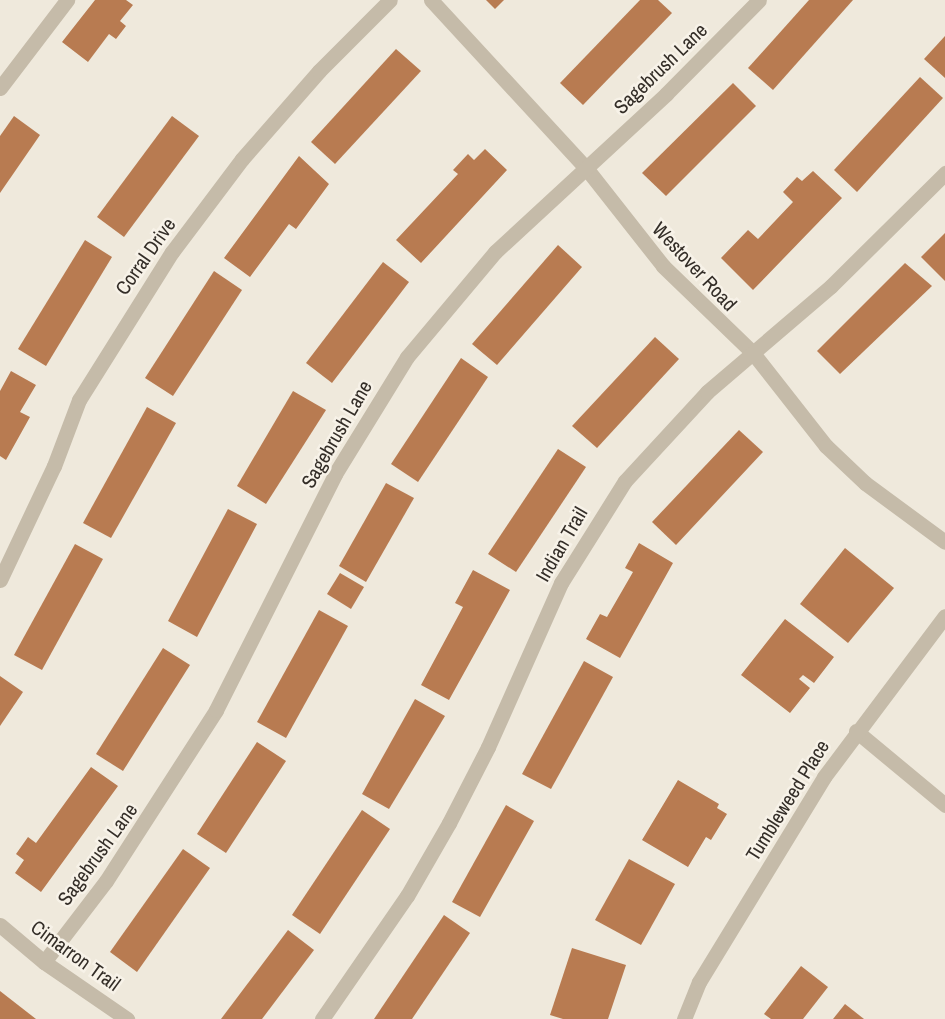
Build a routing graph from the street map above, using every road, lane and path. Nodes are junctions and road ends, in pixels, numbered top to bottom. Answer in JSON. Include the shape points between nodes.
{"nodes":[{"id":1,"x":67,"y":0,"type":"edge"},
{"id":2,"x":390,"y":0,"type":"edge"},
{"id":3,"x":431,"y":0,"type":"edge"},
{"id":4,"x":759,"y":0,"type":"edge"},
{"id":5,"x":0,"y":88,"type":"edge"},
{"id":6,"x":586,"y":168,"type":"junction"},
{"id":7,"x":945,"y":173,"type":"edge"},
{"id":8,"x":753,"y":353,"type":"junction"},
{"id":9,"x":945,"y":542,"type":"edge"},
{"id":10,"x":0,"y":580,"type":"edge"},
{"id":11,"x":945,"y":616,"type":"edge"},
{"id":12,"x":856,"y":731,"type":"junction"},
{"id":13,"x":945,"y":805,"type":"edge"},
{"id":14,"x":0,"y":925,"type":"edge"},
{"id":15,"x":44,"y":962,"type":"junction"},
{"id":16,"x":127,"y":1019,"type":"edge"},
{"id":17,"x":322,"y":1019,"type":"edge"},
{"id":18,"x":684,"y":1019,"type":"edge"}],
"edges":[{"from":1,"to":5,"type":"street"},
{"from":2,"to":10,"type":"street","name":"Corral Drive","via":[[319,71],[242,159],[172,252],[79,400],[54,466]]},
{"from":3,"to":6,"type":"street","name":"Westover Road"},
{"from":4,"to":6,"type":"street","name":"Sagebrush Lane"},
{"from":6,"to":8,"type":"street","name":"Westover Road","via":[[663,266]]},
{"from":6,"to":15,"type":"street","name":"Sagebrush Lane","via":[[495,252],[407,357],[335,474],[216,711],[138,835]]},
{"from":7,"to":8,"type":"street","name":"Indian Trail","via":[[831,286]]},
{"from":8,"to":9,"type":"street","name":"Westover Road","via":[[826,446],[865,483]]},
{"from":8,"to":17,"type":"street","name":"Indian Trail","via":[[664,435],[591,530],[561,583],[488,747],[449,823],[407,896]]},
{"from":11,"to":12,"type":"street","name":"Tumbleweed Place"},
{"from":12,"to":13,"type":"street"},
{"from":12,"to":18,"type":"street","name":"Tumbleweed Place","via":[[699,982]]},
{"from":14,"to":15,"type":"street","name":"Cimarron Trail"},
{"from":15,"to":16,"type":"street","name":"Cimarron Trail"}]}
